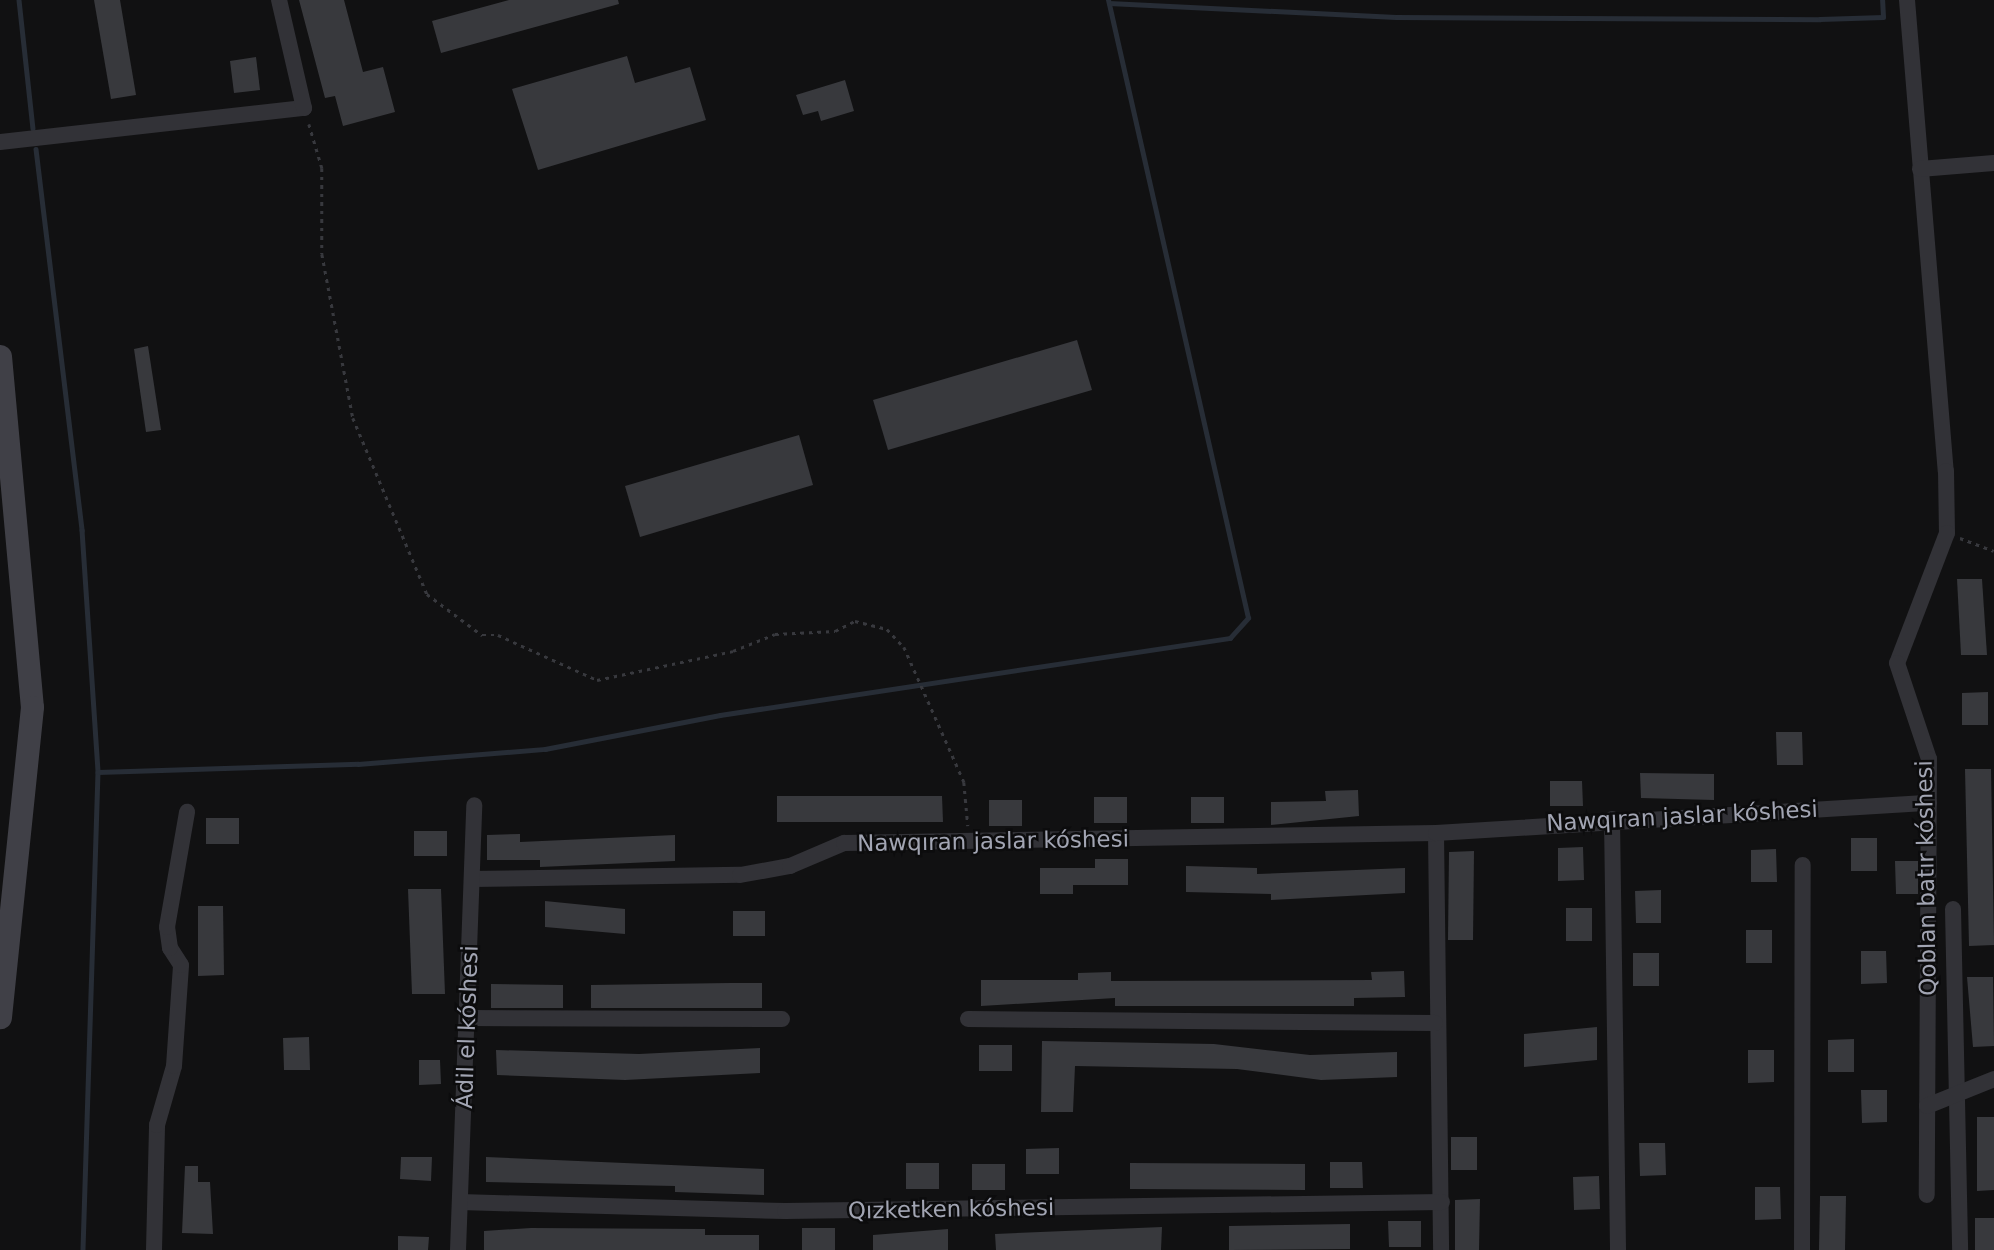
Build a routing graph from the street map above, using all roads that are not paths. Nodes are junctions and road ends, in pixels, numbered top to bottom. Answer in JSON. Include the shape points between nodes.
{"nodes":[{"id":1,"x":279,"y":0,"type":"edge"},
{"id":2,"x":1907,"y":0,"type":"edge"},
{"id":3,"x":0,"y":142,"type":"edge"},
{"id":4,"x":1994,"y":163,"type":"edge"},
{"id":5,"x":1920,"y":169,"type":"junction"},
{"id":6,"x":0,"y":356,"type":"edge"},
{"id":7,"x":1929,"y":803,"type":"junction"},
{"id":8,"x":474,"y":804,"type":"dead end"},
{"id":9,"x":187,"y":812,"type":"dead end"},
{"id":10,"x":1612,"y":819,"type":"junction"},
{"id":11,"x":1436,"y":833,"type":"junction"},
{"id":12,"x":1803,"y":865,"type":"dead end"},
{"id":13,"x":471,"y":879,"type":"junction"},
{"id":14,"x":1953,"y":909,"type":"dead end"},
{"id":15,"x":0,"y":1017,"type":"edge"},
{"id":16,"x":467,"y":1017,"type":"junction"},
{"id":17,"x":782,"y":1019,"type":"dead end"},
{"id":18,"x":968,"y":1019,"type":"dead end"},
{"id":19,"x":1436,"y":1023,"type":"junction"},
{"id":20,"x":1994,"y":1079,"type":"edge"},
{"id":21,"x":1959,"y":1094,"type":"junction"},
{"id":22,"x":1927,"y":1106,"type":"junction"},
{"id":23,"x":1927,"y":1195,"type":"dead end"},
{"id":24,"x":460,"y":1202,"type":"junction"},
{"id":25,"x":1442,"y":1202,"type":"junction"},
{"id":26,"x":154,"y":1250,"type":"edge"},
{"id":27,"x":458,"y":1250,"type":"edge"},
{"id":28,"x":1441,"y":1250,"type":"edge"},
{"id":29,"x":1618,"y":1250,"type":"edge"},
{"id":30,"x":1802,"y":1250,"type":"edge"},
{"id":31,"x":1960,"y":1250,"type":"edge"}],
"edges":[{"from":1,"to":3,"type":"street","via":[[304,108]]},
{"from":2,"to":5,"type":"street"},
{"from":4,"to":5,"type":"street"},
{"from":5,"to":7,"type":"street","name":"Qoblan batır kóshesi","via":[[1947,533],[1897,663],[1929,759]]},
{"from":6,"to":15,"type":"main road","via":[[32,707]]},
{"from":7,"to":10,"type":"street","name":"Nawqıran jaslar kóshesi"},
{"from":7,"to":22,"type":"street","name":"Qoblan batır kóshesi"},
{"from":8,"to":13,"type":"street","name":"Ádil el kóshesi"},
{"from":9,"to":26,"type":"street","via":[[167,927],[170,948],[181,964],[174,1066],[157,1125]]},
{"from":10,"to":11,"type":"street","name":"Nawqıran jaslar kóshesi"},
{"from":10,"to":29,"type":"street"},
{"from":11,"to":13,"type":"street","name":"Nawqıran jaslar kóshesi","via":[[844,844],[790,866],[740,874]]},
{"from":11,"to":19,"type":"street"},
{"from":12,"to":30,"type":"street"},
{"from":13,"to":16,"type":"street","name":"Ádil el kóshesi"},
{"from":14,"to":21,"type":"street","name":"Qoblan batır kóshesi"},
{"from":16,"to":17,"type":"street"},
{"from":16,"to":24,"type":"street","name":"Ádil el kóshesi"},
{"from":18,"to":19,"type":"street"},
{"from":19,"to":25,"type":"street"},
{"from":20,"to":21,"type":"street"},
{"from":21,"to":22,"type":"street"},
{"from":21,"to":31,"type":"street","name":"Qoblan batır kóshesi"},
{"from":22,"to":23,"type":"street","name":"Qoblan batır kóshesi"},
{"from":24,"to":25,"type":"street","name":"Qızketken kóshesi","via":[[785,1211]]},
{"from":24,"to":27,"type":"street","name":"Ádil el kóshesi"},
{"from":25,"to":28,"type":"street"}]}
